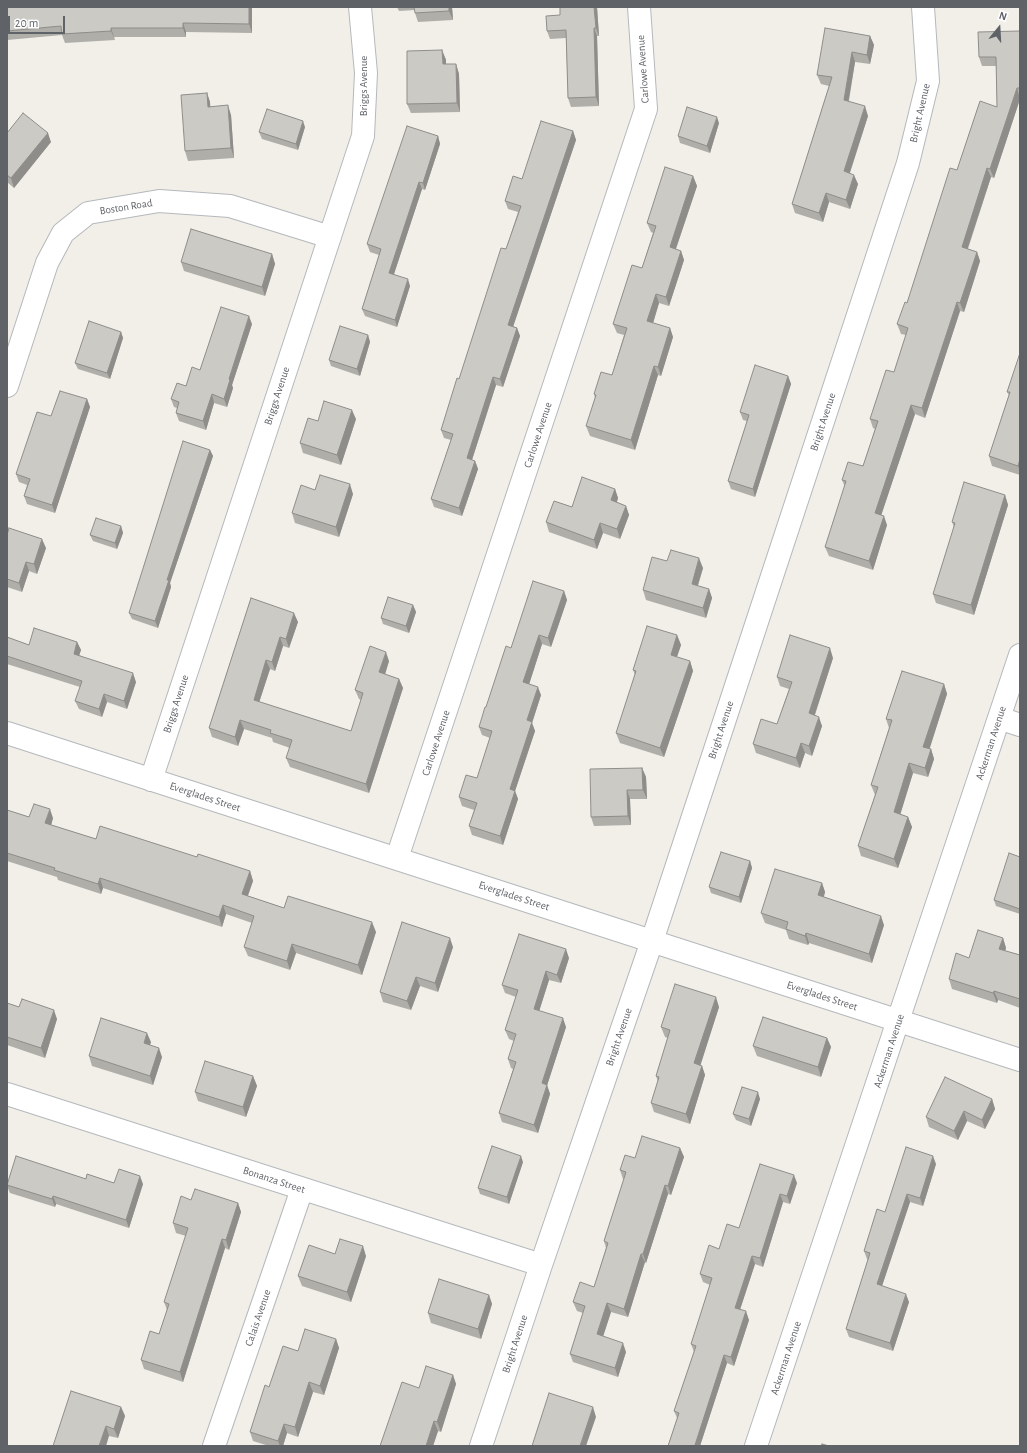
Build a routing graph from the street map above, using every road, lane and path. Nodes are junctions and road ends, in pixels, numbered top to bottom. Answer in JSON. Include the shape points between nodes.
{"nodes":[{"id":1,"x":360,"y":7,"type":"edge"},
{"id":2,"x":639,"y":7,"type":"edge"},
{"id":3,"x":923,"y":7,"type":"edge"},
{"id":4,"x":330,"y":237,"type":"junction"},
{"id":5,"x":7,"y":386,"type":"edge"},
{"id":6,"x":1020,"y":655,"type":"edge"},
{"id":7,"x":999,"y":718,"type":"junction"},
{"id":8,"x":1020,"y":725,"type":"edge"},
{"id":9,"x":7,"y":732,"type":"edge"},
{"id":10,"x":151,"y":780,"type":"junction"},
{"id":11,"x":397,"y":858,"type":"junction"},
{"id":12,"x":652,"y":941,"type":"junction"},
{"id":13,"x":898,"y":1021,"type":"junction"},
{"id":14,"x":1020,"y":1060,"type":"edge"},
{"id":15,"x":7,"y":1094,"type":"edge"},
{"id":16,"x":302,"y":1189,"type":"junction"},
{"id":17,"x":541,"y":1265,"type":"junction"},
{"id":18,"x":214,"y":1446,"type":"edge"},
{"id":19,"x":481,"y":1446,"type":"edge"},
{"id":20,"x":756,"y":1446,"type":"edge"}],
"edges":[{"from":1,"to":4,"type":"street","name":"Briggs Avenue","via":[[366,73],[363,136]]},
{"from":2,"to":11,"type":"street","name":"Carlowe Avenue","via":[[646,109]]},
{"from":3,"to":12,"type":"street","name":"Bright Avenue","via":[[928,81],[908,162]]},
{"from":4,"to":5,"type":"street","name":"Boston Road","via":[[230,206],[159,201],[88,213],[63,233],[47,262]]},
{"from":4,"to":10,"type":"street","name":"Briggs Avenue"},
{"from":6,"to":7,"type":"street","name":"Ackerman Avenue"},
{"from":7,"to":8,"type":"street"},
{"from":7,"to":13,"type":"street","name":"Ackerman Avenue"},
{"from":9,"to":10,"type":"street","name":"Everglades Street"},
{"from":10,"to":11,"type":"street","name":"Everglades Street"},
{"from":11,"to":12,"type":"street","name":"Everglades Street"},
{"from":12,"to":13,"type":"street","name":"Everglades Street"},
{"from":12,"to":17,"type":"street","name":"Bright Avenue"},
{"from":13,"to":14,"type":"street","name":"Everglades Street"},
{"from":13,"to":20,"type":"street","name":"Ackerman Avenue"},
{"from":15,"to":16,"type":"street","name":"Bonanza Street"},
{"from":16,"to":17,"type":"street","name":"Bonanza Street"},
{"from":16,"to":18,"type":"street","name":"Calais Avenue"},
{"from":17,"to":19,"type":"street","name":"Bright Avenue"}]}
